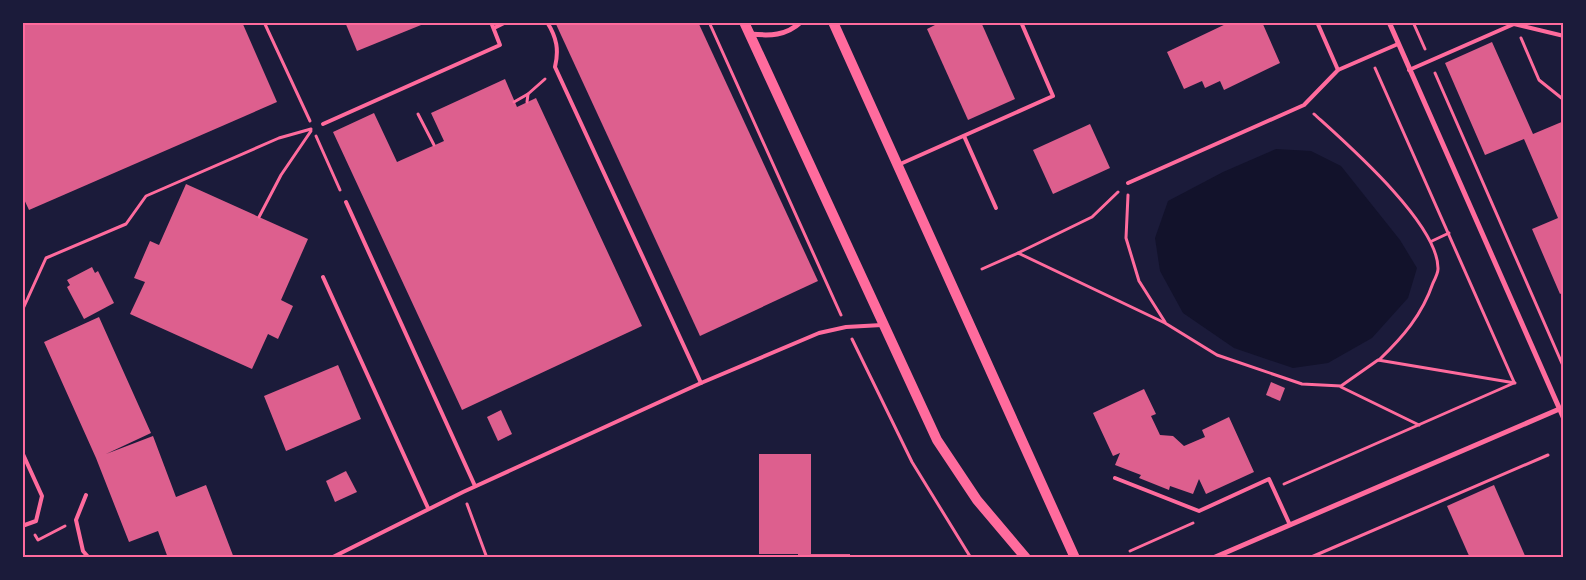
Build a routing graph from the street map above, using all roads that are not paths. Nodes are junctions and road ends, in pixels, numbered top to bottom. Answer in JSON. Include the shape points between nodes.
{"nodes":[{"id":1,"x":492,"y":22,"type":"edge"},
{"id":2,"x":506,"y":22,"type":"edge"},
{"id":3,"x":547,"y":22,"type":"edge"},
{"id":4,"x":744,"y":22,"type":"edge"},
{"id":5,"x":801,"y":22,"type":"edge"},
{"id":6,"x":833,"y":22,"type":"edge"},
{"id":7,"x":1021,"y":22,"type":"edge"},
{"id":8,"x":1317,"y":22,"type":"edge"},
{"id":9,"x":1388,"y":22,"type":"edge"},
{"id":10,"x":1514,"y":24,"type":"edge"},
{"id":11,"x":494,"y":28,"type":"junction"},
{"id":12,"x":749,"y":34,"type":"junction"},
{"id":13,"x":1564,"y":36,"type":"edge"},
{"id":14,"x":1398,"y":44,"type":"junction"},
{"id":15,"x":1338,"y":70,"type":"junction"},
{"id":16,"x":1409,"y":70,"type":"junction"},
{"id":17,"x":323,"y":124,"type":"road end"},
{"id":18,"x":964,"y":136,"type":"junction"},
{"id":19,"x":897,"y":166,"type":"junction"},
{"id":20,"x":1128,"y":183,"type":"road end"},
{"id":21,"x":346,"y":202,"type":"road end"},
{"id":22,"x":996,"y":208,"type":"dead end"},
{"id":23,"x":323,"y":277,"type":"dead end"},
{"id":24,"x":882,"y":325,"type":"junction"},
{"id":25,"x":701,"y":383,"type":"junction"},
{"id":26,"x":1561,"y":408,"type":"edge"},
{"id":27,"x":1564,"y":419,"type":"edge"},
{"id":28,"x":22,"y":452,"type":"edge"},
{"id":29,"x":1115,"y":478,"type":"dead end"},
{"id":30,"x":475,"y":486,"type":"junction"},
{"id":31,"x":86,"y":495,"type":"dead end"},
{"id":32,"x":428,"y":508,"type":"junction"},
{"id":33,"x":1290,"y":525,"type":"junction"},
{"id":34,"x":22,"y":526,"type":"edge"},
{"id":35,"x":1214,"y":557,"type":"edge"},
{"id":36,"x":89,"y":558,"type":"edge"},
{"id":37,"x":331,"y":558,"type":"edge"},
{"id":38,"x":1026,"y":558,"type":"edge"},
{"id":39,"x":1075,"y":558,"type":"edge"}],
"edges":[{"from":1,"to":11,"type":"lane"},
{"from":2,"to":11,"type":"lane"},
{"from":3,"to":25,"type":"lane","via":[[555,35],[558,53],[555,67]]},
{"from":4,"to":12,"type":"main road"},
{"from":5,"to":12,"type":"street","via":[[793,30],[772,36]]},
{"from":6,"to":19,"type":"main road"},
{"from":7,"to":18,"type":"lane","via":[[1053,96]]},
{"from":8,"to":15,"type":"lane"},
{"from":9,"to":14,"type":"street"},
{"from":10,"to":13,"type":"lane"},
{"from":10,"to":16,"type":"lane"},
{"from":11,"to":17,"type":"lane","via":[[500,45]]},
{"from":12,"to":24,"type":"main road"},
{"from":14,"to":15,"type":"lane"},
{"from":14,"to":16,"type":"street"},
{"from":15,"to":20,"type":"lane","via":[[1304,105]]},
{"from":16,"to":26,"type":"street"},
{"from":18,"to":19,"type":"lane"},
{"from":18,"to":22,"type":"lane"},
{"from":19,"to":39,"type":"main road"},
{"from":21,"to":30,"type":"lane"},
{"from":23,"to":32,"type":"lane"},
{"from":24,"to":25,"type":"lane","via":[[846,327],[819,334]]},
{"from":24,"to":38,"type":"main road","via":[[920,406],[956,470]]},
{"from":25,"to":30,"type":"lane"},
{"from":26,"to":27,"type":"street"},
{"from":26,"to":33,"type":"street"},
{"from":28,"to":34,"type":"lane","via":[[42,496],[36,521]]},
{"from":29,"to":33,"type":"lane","via":[[1199,511],[1269,479]]},
{"from":30,"to":32,"type":"lane"},
{"from":31,"to":36,"type":"lane","via":[[76,520],[83,551]]},
{"from":32,"to":37,"type":"lane"},
{"from":33,"to":35,"type":"street"}]}
